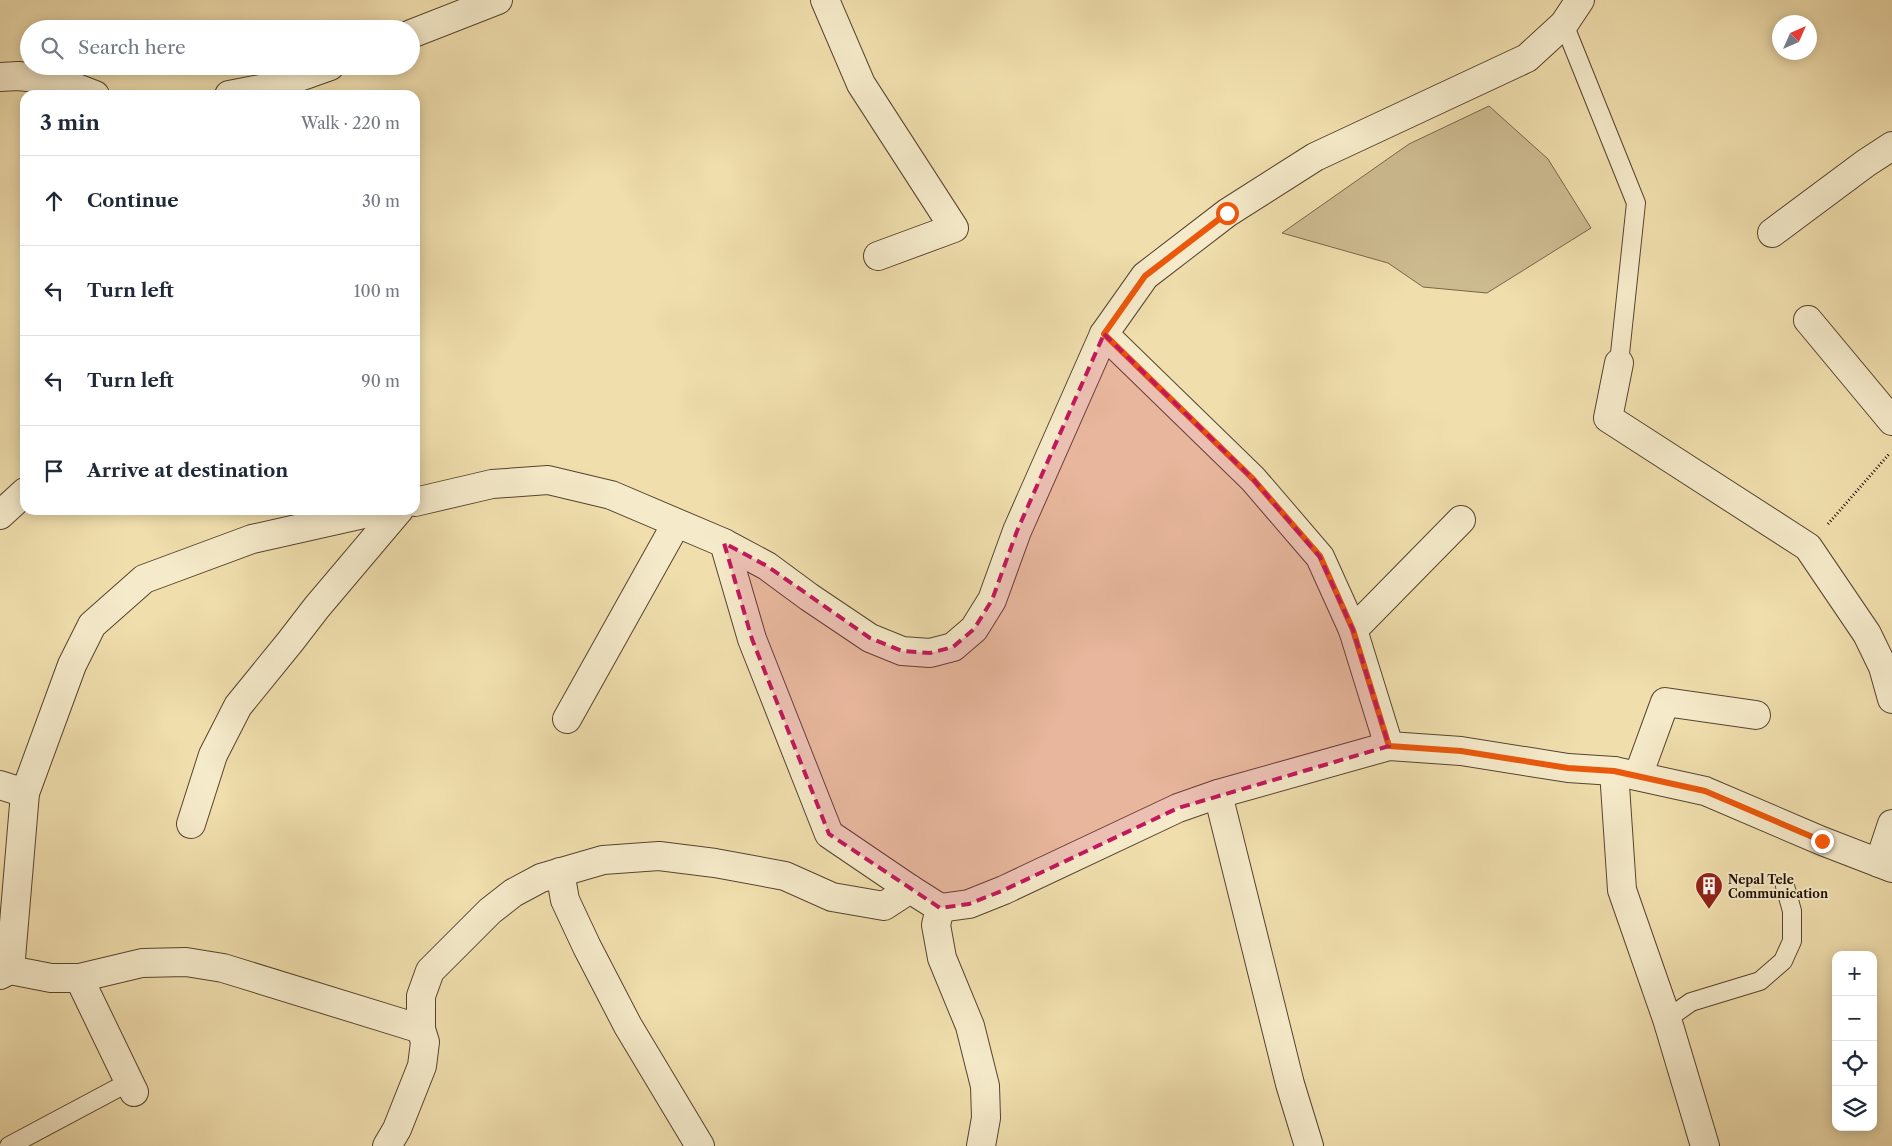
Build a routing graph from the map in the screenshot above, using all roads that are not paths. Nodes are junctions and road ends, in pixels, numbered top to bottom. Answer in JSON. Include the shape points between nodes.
{"nodes":[{"id":1,"x":498,"y":0,"type":"edge"},
{"id":2,"x":825,"y":0,"type":"edge"},
{"id":3,"x":1580,"y":0,"type":"edge"},
{"id":4,"x":1564,"y":24,"type":"junction"},
{"id":5,"x":420,"y":30,"type":"edge"},
{"id":6,"x":305,"y":75,"type":"edge"},
{"id":7,"x":0,"y":77,"type":"edge"},
{"id":8,"x":82,"y":90,"type":"edge"},
{"id":9,"x":255,"y":90,"type":"edge"},
{"id":10,"x":1892,"y":146,"type":"edge"},
{"id":11,"x":1772,"y":233,"type":"dead end"},
{"id":12,"x":878,"y":256,"type":"dead end"},
{"id":13,"x":1808,"y":320,"type":"dead end"},
{"id":14,"x":1104,"y":334,"type":"junction"},
{"id":15,"x":1619,"y":363,"type":"joint"},
{"id":16,"x":1892,"y":421,"type":"edge"},
{"id":17,"x":20,"y":497,"type":"edge"},
{"id":18,"x":420,"y":501,"type":"edge"},
{"id":19,"x":0,"y":515,"type":"edge"},
{"id":20,"x":359,"y":515,"type":"edge"},
{"id":21,"x":395,"y":515,"type":"edge"},
{"id":22,"x":1461,"y":520,"type":"dead end"},
{"id":23,"x":676,"y":524,"type":"junction"},
{"id":24,"x":724,"y":543,"type":"junction"},
{"id":25,"x":1353,"y":630,"type":"junction"},
{"id":26,"x":1892,"y":699,"type":"edge"},
{"id":27,"x":1756,"y":715,"type":"dead end"},
{"id":28,"x":567,"y":719,"type":"dead end"},
{"id":29,"x":1389,"y":746,"type":"junction"},
{"id":30,"x":1626,"y":774,"type":"junction"},
{"id":31,"x":0,"y":785,"type":"edge"},
{"id":32,"x":26,"y":793,"type":"junction"},
{"id":33,"x":1218,"y":794,"type":"junction"},
{"id":34,"x":191,"y":824,"type":"dead end"},
{"id":35,"x":1892,"y":824,"type":"edge"},
{"id":36,"x":1886,"y":865,"type":"edge"},
{"id":37,"x":560,"y":872,"type":"junction"},
{"id":38,"x":1785,"y":886,"type":"dead end"},
{"id":39,"x":910,"y":889,"type":"junction"},
{"id":40,"x":940,"y":908,"type":"junction"},
{"id":41,"x":5,"y":973,"type":"edge"},
{"id":42,"x":79,"y":978,"type":"junction"},
{"id":43,"x":1667,"y":1019,"type":"junction"},
{"id":44,"x":421,"y":1028,"type":"junction"},
{"id":45,"x":132,"y":1087,"type":"joint"},
{"id":46,"x":9,"y":1146,"type":"edge"},
{"id":47,"x":387,"y":1146,"type":"edge"},
{"id":48,"x":700,"y":1146,"type":"edge"},
{"id":49,"x":981,"y":1146,"type":"edge"},
{"id":50,"x":1309,"y":1146,"type":"edge"},
{"id":51,"x":1704,"y":1146,"type":"edge"}],
"edges":[{"from":1,"to":5,"type":"street"},
{"from":2,"to":12,"type":"street","via":[[861,84],[954,228]]},
{"from":3,"to":4,"type":"street"},
{"from":4,"to":14,"type":"street","via":[[1527,58],[1315,157],[1227,213],[1145,276]]},
{"from":4,"to":15,"type":"lane","via":[[1636,202]]},
{"from":6,"to":9,"type":"street"},
{"from":7,"to":8,"type":"street","via":[[56,80]]},
{"from":10,"to":11,"type":"street"},
{"from":13,"to":16,"type":"street"},
{"from":14,"to":24,"type":"street","via":[[1017,531],[992,600],[974,628],[953,647],[930,653],[902,651],[870,638],[767,566]]},
{"from":14,"to":25,"type":"street","via":[[1253,479],[1320,556]]},
{"from":15,"to":26,"type":"street","via":[[1608,418],[1808,547],[1868,634],[1883,667]]},
{"from":17,"to":19,"type":"street"},
{"from":18,"to":23,"type":"street","via":[[492,484],[548,480],[611,494]]},
{"from":20,"to":32,"type":"street","via":[[252,539],[144,579],[92,625],[72,665]]},
{"from":21,"to":34,"type":"street","via":[[238,706],[214,755]]},
{"from":22,"to":25,"type":"street"},
{"from":23,"to":24,"type":"street"},
{"from":23,"to":28,"type":"street"},
{"from":24,"to":39,"type":"street","via":[[752,639],[829,834]]},
{"from":25,"to":29,"type":"street"},
{"from":27,"to":30,"type":"street","via":[[1665,702]]},
{"from":29,"to":30,"type":"street","via":[[1461,751]]},
{"from":29,"to":33,"type":"street"},
{"from":30,"to":36,"type":"street","via":[[1705,791]]},
{"from":30,"to":43,"type":"street","via":[[1622,890]]},
{"from":31,"to":32,"type":"street"},
{"from":32,"to":41,"type":"street"},
{"from":33,"to":40,"type":"street","via":[[1178,808],[1004,890],[969,904]]},
{"from":33,"to":50,"type":"street","via":[[1287,1075]]},
{"from":35,"to":36,"type":"street"},
{"from":37,"to":39,"type":"street","via":[[603,860],[659,856],[785,876],[832,896],[884,906]]},
{"from":37,"to":44,"type":"street","via":[[513,893],[490,911],[430,972],[421,996]]},
{"from":37,"to":48,"type":"street","via":[[565,900],[587,947],[628,1026]]},
{"from":38,"to":43,"type":"lane","via":[[1792,911],[1792,941],[1783,962],[1760,981],[1691,1002]]},
{"from":39,"to":40,"type":"street"},
{"from":40,"to":49,"type":"street","via":[[936,924],[942,958],[970,1026],[984,1086],[986,1118]]},
{"from":41,"to":42,"type":"street"},
{"from":42,"to":44,"type":"street","via":[[142,964],[186,962],[224,968]]},
{"from":42,"to":45,"type":"street"},
{"from":43,"to":51,"type":"street"},
{"from":44,"to":47,"type":"street","via":[[425,1042],[422,1066]]},
{"from":45,"to":46,"type":"lane"}]}
